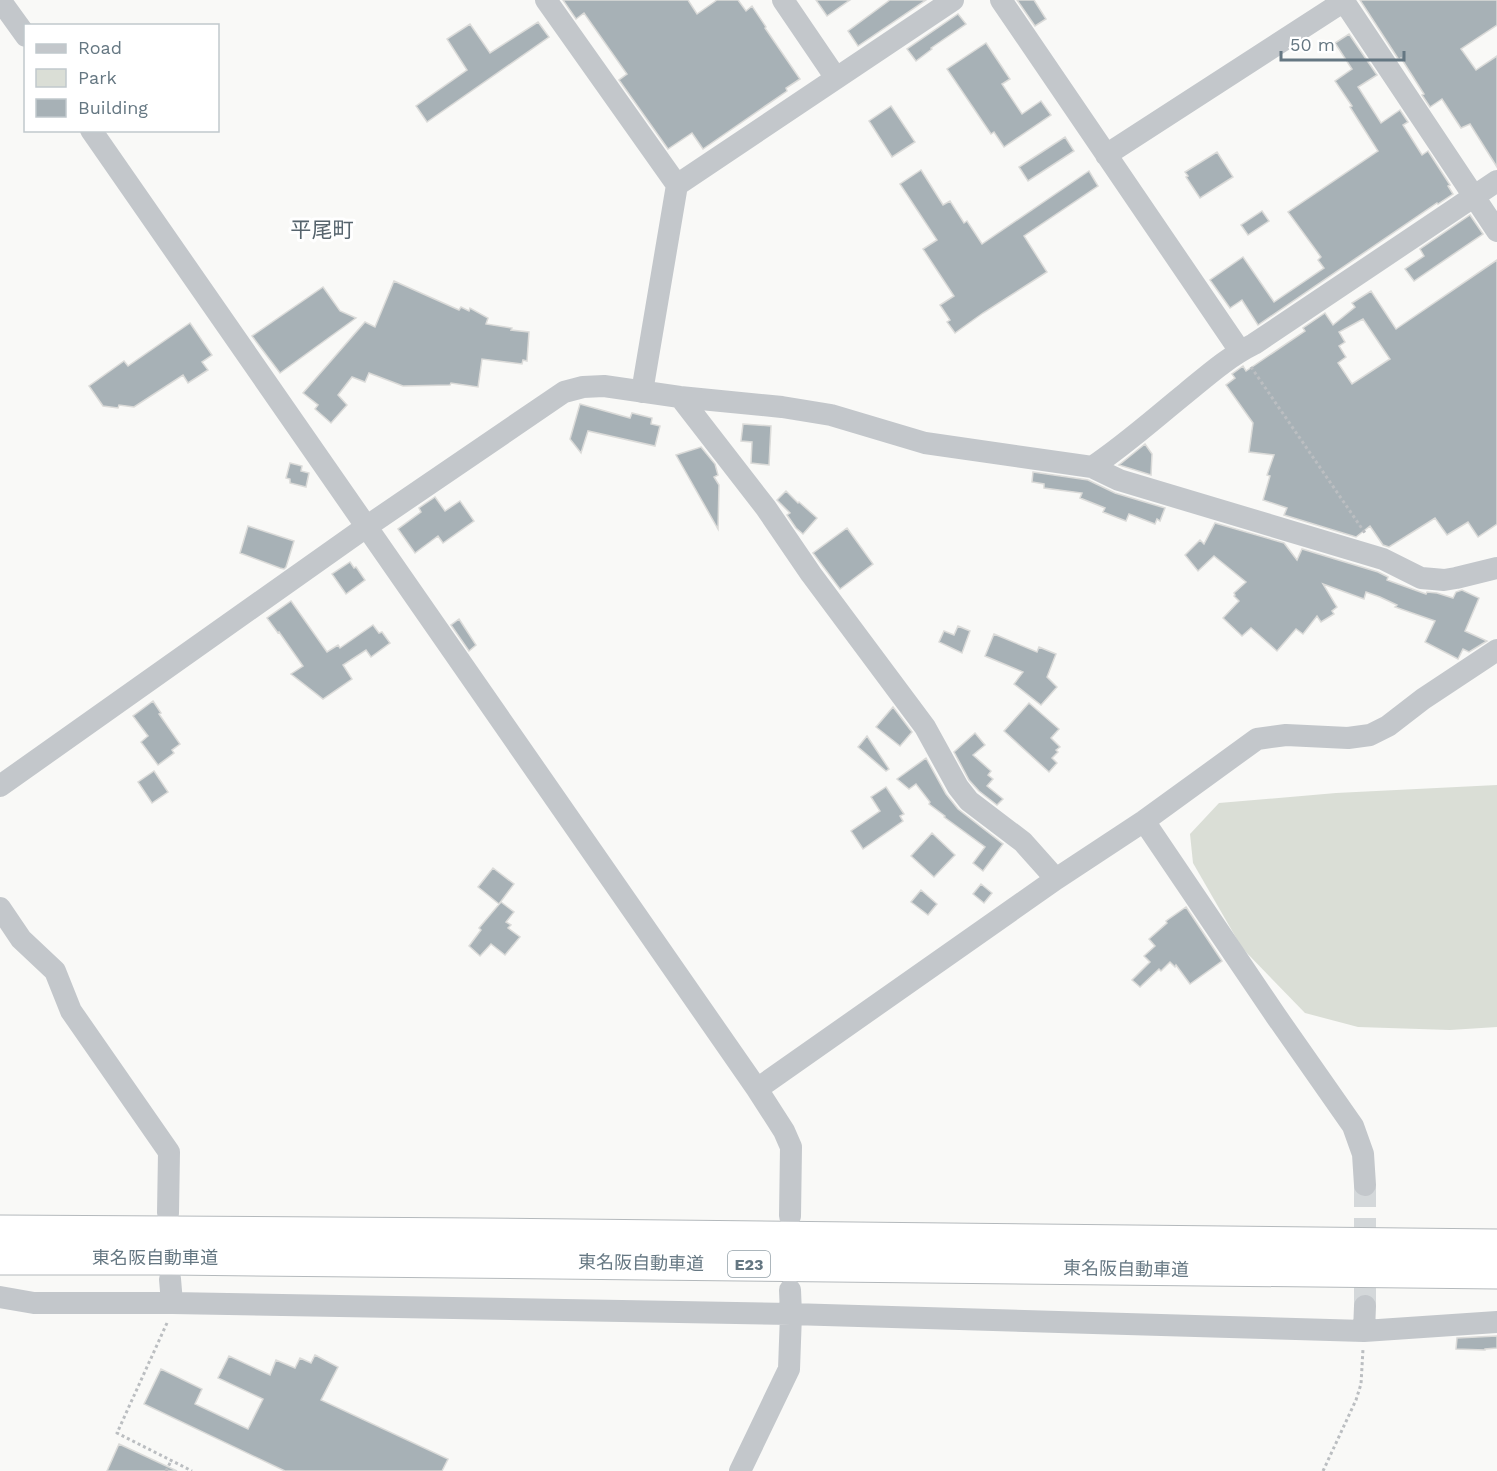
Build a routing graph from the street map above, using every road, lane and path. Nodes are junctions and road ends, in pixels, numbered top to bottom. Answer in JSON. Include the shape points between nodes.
{"nodes":[{"id":1,"x":0,"y":0,"type":"edge"},
{"id":2,"x":546,"y":0,"type":"edge"},
{"id":3,"x":783,"y":0,"type":"edge"},
{"id":4,"x":953,"y":0,"type":"edge"},
{"id":5,"x":1001,"y":0,"type":"edge"},
{"id":6,"x":1343,"y":1,"type":"edge"},
{"id":7,"x":24,"y":33,"type":"edge"},
{"id":8,"x":836,"y":78,"type":"junction"},
{"id":9,"x":92,"y":132,"type":"edge"},
{"id":10,"x":1106,"y":155,"type":"junction"},
{"id":11,"x":1497,"y":180,"type":"edge"},
{"id":12,"x":677,"y":185,"type":"junction"},
{"id":13,"x":1473,"y":196,"type":"junction"},
{"id":14,"x":1497,"y":231,"type":"edge"},
{"id":15,"x":1240,"y":351,"type":"junction"},
{"id":16,"x":642,"y":392,"type":"junction"},
{"id":17,"x":680,"y":397,"type":"junction"},
{"id":18,"x":1092,"y":467,"type":"junction"},
{"id":19,"x":366,"y":527,"type":"junction"},
{"id":20,"x":1383,"y":559,"type":"junction"},
{"id":21,"x":1497,"y":568,"type":"edge"},
{"id":22,"x":1497,"y":650,"type":"edge"},
{"id":23,"x":0,"y":786,"type":"edge"},
{"id":24,"x":1144,"y":821,"type":"junction"},
{"id":25,"x":1056,"y":879,"type":"junction"},
{"id":26,"x":0,"y":908,"type":"edge"},
{"id":27,"x":757,"y":1089,"type":"junction"},
{"id":28,"x":1365,"y":1185,"type":"tunnel mouth"},
{"id":29,"x":168,"y":1213,"type":"dead end"},
{"id":30,"x":790,"y":1216,"type":"dead end"},
{"id":31,"x":0,"y":1232,"type":"edge"},
{"id":32,"x":1497,"y":1246,"type":"edge"},
{"id":33,"x":0,"y":1258,"type":"edge"},
{"id":34,"x":1497,"y":1272,"type":"edge"},
{"id":35,"x":170,"y":1279,"type":"dead end"},
{"id":36,"x":790,"y":1290,"type":"dead end"},
{"id":37,"x":0,"y":1297,"type":"edge"},
{"id":38,"x":172,"y":1303,"type":"junction"},
{"id":39,"x":1365,"y":1306,"type":"tunnel mouth"},
{"id":40,"x":791,"y":1314,"type":"junction"},
{"id":41,"x":1497,"y":1322,"type":"edge"},
{"id":42,"x":1364,"y":1331,"type":"junction"},
{"id":43,"x":171,"y":1461,"type":"junction"},
{"id":44,"x":166,"y":1471,"type":"edge"},
{"id":45,"x":192,"y":1471,"type":"edge"},
{"id":46,"x":740,"y":1471,"type":"edge"},
{"id":47,"x":1323,"y":1471,"type":"edge"}],
"edges":[{"from":1,"to":7,"type":"street"},
{"from":2,"to":12,"type":"street"},
{"from":3,"to":8,"type":"street"},
{"from":4,"to":8,"type":"street"},
{"from":5,"to":10,"type":"street"},
{"from":6,"to":10,"type":"street"},
{"from":6,"to":13,"type":"street"},
{"from":8,"to":12,"type":"street"},
{"from":9,"to":19,"type":"street"},
{"from":10,"to":15,"type":"street"},
{"from":11,"to":13,"type":"street"},
{"from":12,"to":16,"type":"street"},
{"from":13,"to":14,"type":"street"},
{"from":13,"to":15,"type":"street"},
{"from":15,"to":18,"type":"street"},
{"from":15,"to":20,"type":"path"},
{"from":16,"to":17,"type":"street"},
{"from":16,"to":19,"type":"street","via":[[604,386],[564,392]]},
{"from":17,"to":18,"type":"street","via":[[831,415],[925,443]]},
{"from":17,"to":25,"type":"street","via":[[925,727],[958,787],[969,801],[1023,842]]},
{"from":18,"to":20,"type":"street","via":[[1119,480]]},
{"from":19,"to":23,"type":"street"},
{"from":19,"to":27,"type":"street"},
{"from":20,"to":21,"type":"street","via":[[1421,578],[1444,580]]},
{"from":22,"to":24,"type":"street","via":[[1370,735],[1257,739]]},
{"from":24,"to":25,"type":"street"},
{"from":24,"to":28,"type":"street","via":[[1353,1126],[1363,1154]]},
{"from":25,"to":27,"type":"street"},
{"from":26,"to":29,"type":"street","via":[[21,939],[55,971],[71,1011],[169,1152]]},
{"from":27,"to":30,"type":"street","via":[[791,1147]]},
{"from":31,"to":32,"type":"highway","name":"東名阪自動車道","number":"E23"},
{"from":33,"to":34,"type":"highway","name":"東名阪自動車道","number":"E23"},
{"from":35,"to":38,"type":"street"},
{"from":36,"to":40,"type":"street"},
{"from":37,"to":38,"type":"street","via":[[34,1303]]},
{"from":38,"to":40,"type":"street"},
{"from":38,"to":43,"type":"path","via":[[167,1323],[117,1433]]},
{"from":39,"to":42,"type":"street"},
{"from":40,"to":42,"type":"street"},
{"from":40,"to":46,"type":"street","via":[[789,1369]]},
{"from":41,"to":42,"type":"street"},
{"from":42,"to":47,"type":"path","via":[[1361,1384]]},
{"from":43,"to":44,"type":"path"},
{"from":43,"to":45,"type":"path"}]}
